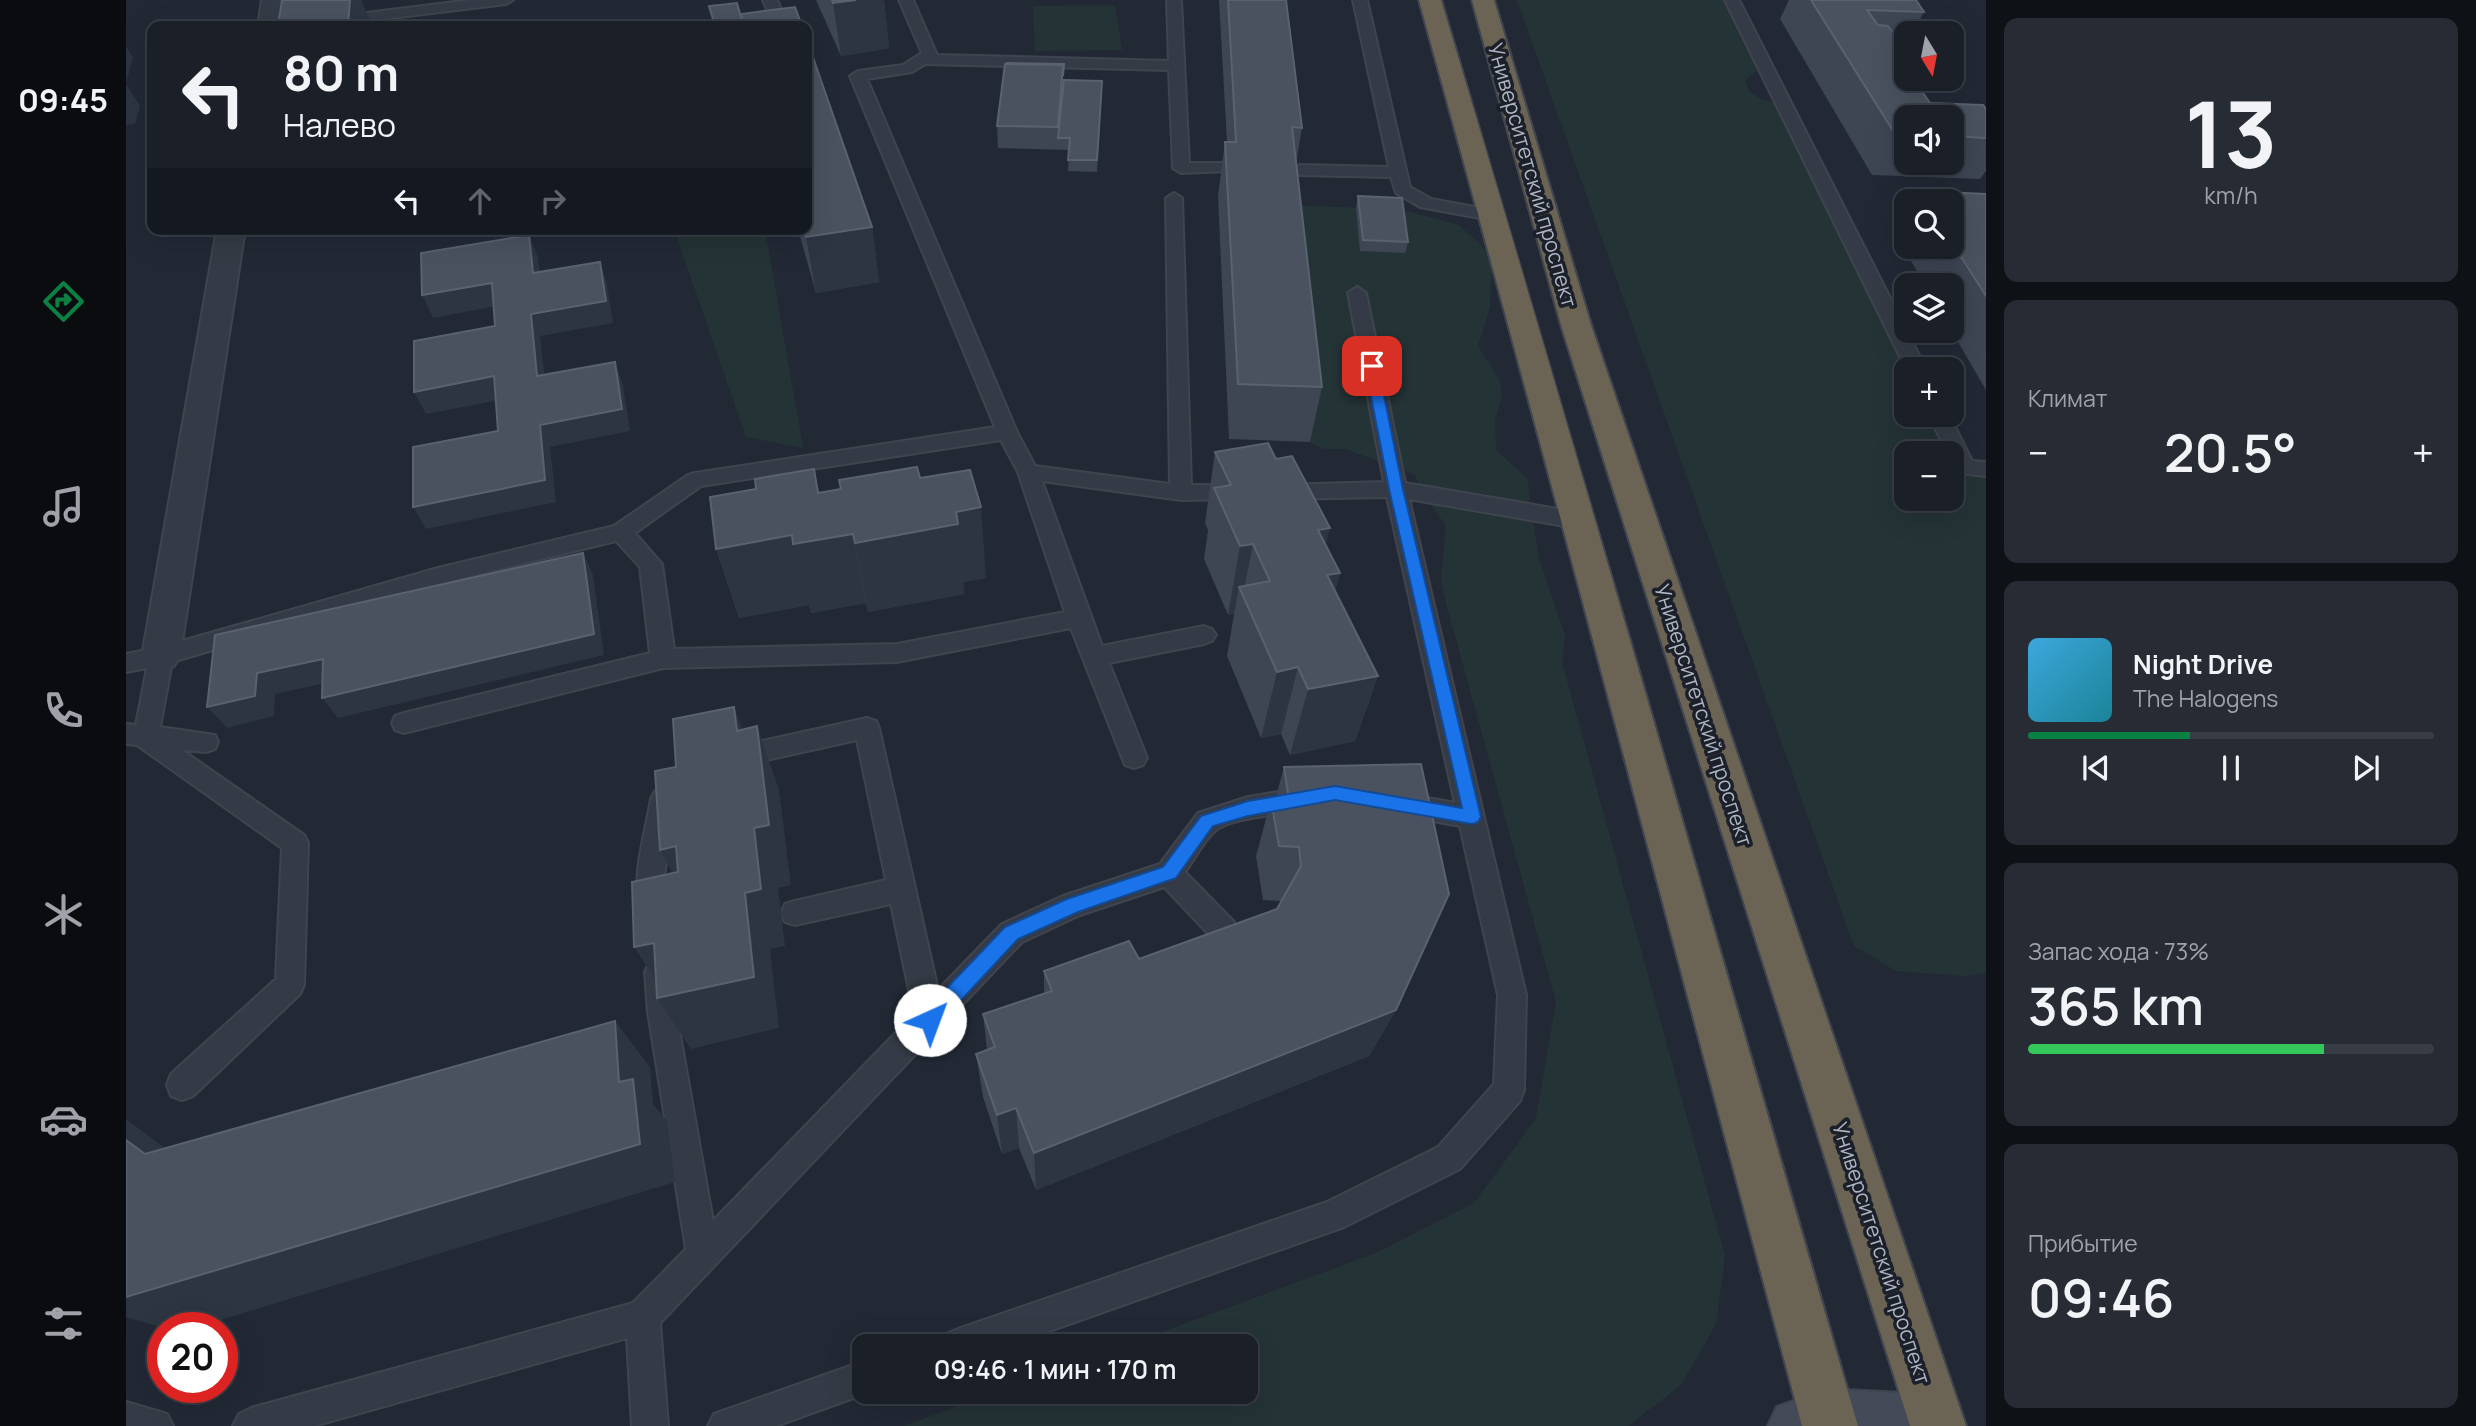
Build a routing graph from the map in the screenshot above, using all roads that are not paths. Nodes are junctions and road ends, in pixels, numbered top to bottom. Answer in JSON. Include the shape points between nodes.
{"nodes":[{"id":1,"x":273,"y":0,"type":"edge"},
{"id":2,"x":506,"y":0,"type":"edge"},
{"id":3,"x":770,"y":0,"type":"edge"},
{"id":4,"x":906,"y":0,"type":"edge"},
{"id":5,"x":1174,"y":0,"type":"edge"},
{"id":6,"x":1360,"y":0,"type":"edge"},
{"id":7,"x":1430,"y":0,"type":"edge"},
{"id":8,"x":1483,"y":0,"type":"edge"},
{"id":9,"x":1732,"y":0,"type":"edge"},
{"id":10,"x":412,"y":19,"type":"edge"},
{"id":11,"x":270,"y":21,"type":"edge"},
{"id":12,"x":378,"y":21,"type":"edge"},
{"id":13,"x":779,"y":21,"type":"edge"},
{"id":14,"x":922,"y":59,"type":"junction"},
{"id":15,"x":1177,"y":66,"type":"junction"},
{"id":16,"x":1223,"y":168,"type":"edge"},
{"id":17,"x":1300,"y":170,"type":"edge"},
{"id":18,"x":1399,"y":172,"type":"junction"},
{"id":19,"x":1174,"y":198,"type":"dead end"},
{"id":20,"x":1492,"y":215,"type":"junction"},
{"id":21,"x":230,"y":235,"type":"edge"},
{"id":22,"x":1357,"y":293,"type":"dead end"},
{"id":23,"x":1910,"y":357,"type":"edge"},
{"id":24,"x":1945,"y":427,"type":"edge"},
{"id":25,"x":1007,"y":432,"type":"junction"},
{"id":26,"x":1986,"y":469,"type":"edge"},
{"id":27,"x":1028,"y":472,"type":"junction"},
{"id":28,"x":1396,"y":489,"type":"junction"},
{"id":29,"x":1181,"y":494,"type":"junction"},
{"id":30,"x":1576,"y":520,"type":"junction"},
{"id":31,"x":621,"y":532,"type":"junction"},
{"id":32,"x":1079,"y":618,"type":"junction"},
{"id":33,"x":1204,"y":635,"type":"dead end"},
{"id":34,"x":161,"y":656,"type":"junction"},
{"id":35,"x":1094,"y":657,"type":"junction"},
{"id":36,"x":663,"y":659,"type":"junction"},
{"id":37,"x":126,"y":663,"type":"edge"},
{"id":38,"x":404,"y":723,"type":"dead end"},
{"id":39,"x":136,"y":736,"type":"edge"},
{"id":40,"x":206,"y":743,"type":"dead end"},
{"id":41,"x":1134,"y":758,"type":"dead end"},
{"id":42,"x":708,"y":763,"type":"edge"},
{"id":43,"x":668,"y":771,"type":"edge"},
{"id":44,"x":1335,"y":793,"type":"edge"},
{"id":45,"x":1376,"y":800,"type":"edge"},
{"id":46,"x":1472,"y":817,"type":"junction"},
{"id":47,"x":1169,"y":873,"type":"junction"},
{"id":48,"x":902,"y":889,"type":"junction"},
{"id":49,"x":795,"y":913,"type":"dead end"},
{"id":50,"x":1224,"y":931,"type":"edge"},
{"id":51,"x":930,"y":1020,"type":"junction"},
{"id":52,"x":182,"y":1085,"type":"dead end"},
{"id":53,"x":704,"y":1255,"type":"junction"},
{"id":54,"x":643,"y":1317,"type":"junction"},
{"id":55,"x":993,"y":1334,"type":"edge"},
{"id":56,"x":852,"y":1382,"type":"edge"},
{"id":57,"x":126,"y":1419,"type":"edge"},
{"id":58,"x":1818,"y":1423,"type":"edge"},
{"id":59,"x":1938,"y":1424,"type":"edge"},
{"id":60,"x":155,"y":1426,"type":"edge"},
{"id":61,"x":251,"y":1426,"type":"edge"},
{"id":62,"x":650,"y":1426,"type":"edge"},
{"id":63,"x":726,"y":1426,"type":"edge"}],
"edges":[{"from":1,"to":11,"type":"street"},
{"from":2,"to":10,"type":"lane"},
{"from":3,"to":13,"type":"lane"},
{"from":4,"to":14,"type":"lane","via":[[930,54]]},
{"from":5,"to":15,"type":"lane"},
{"from":6,"to":18,"type":"lane"},
{"from":7,"to":20,"type":"highway"},
{"from":8,"to":59,"type":"highway","name":"Университетский проспект","via":[[1576,325]]},
{"from":9,"to":23,"type":"lane"},
{"from":10,"to":12,"type":"lane"},
{"from":14,"to":15,"type":"lane"},
{"from":14,"to":25,"type":"lane","via":[[907,69],[858,76]]},
{"from":15,"to":16,"type":"lane","via":[[1181,169]]},
{"from":17,"to":18,"type":"lane"},
{"from":18,"to":20,"type":"lane","via":[[1402,189],[1426,203]]},
{"from":19,"to":29,"type":"lane"},
{"from":20,"to":30,"type":"highway"},
{"from":21,"to":34,"type":"street"},
{"from":22,"to":28,"type":"lane"},
{"from":24,"to":26,"type":"lane","via":[[1965,468]]},
{"from":25,"to":27,"type":"lane"},
{"from":25,"to":31,"type":"lane","via":[[695,480]]},
{"from":27,"to":29,"type":"lane"},
{"from":27,"to":32,"type":"lane"},
{"from":28,"to":29,"type":"lane"},
{"from":28,"to":30,"type":"lane"},
{"from":28,"to":46,"type":"lane"},
{"from":30,"to":58,"type":"highway"},
{"from":31,"to":34,"type":"lane","via":[[438,576]]},
{"from":31,"to":36,"type":"lane","via":[[651,564]]},
{"from":32,"to":35,"type":"lane"},
{"from":32,"to":36,"type":"lane","via":[[897,653]]},
{"from":33,"to":35,"type":"lane"},
{"from":34,"to":37,"type":"lane"},
{"from":34,"to":39,"type":"lane"},
{"from":35,"to":41,"type":"lane"},
{"from":36,"to":38,"type":"lane"},
{"from":39,"to":40,"type":"lane"},
{"from":39,"to":52,"type":"lane","via":[[295,843],[290,985]]},
{"from":42,"to":48,"type":"lane","via":[[867,728]]},
{"from":43,"to":53,"type":"lane","via":[[651,876],[662,1012]]},
{"from":44,"to":47,"type":"lane","via":[[1248,808],[1207,821]]},
{"from":45,"to":46,"type":"lane"},
{"from":46,"to":55,"type":"lane","via":[[1512,995],[1509,1090],[1449,1158],[1333,1216]]},
{"from":47,"to":50,"type":"lane"},
{"from":47,"to":51,"type":"lane","via":[[1073,905],[1012,933]]},
{"from":48,"to":49,"type":"lane"},
{"from":48,"to":51,"type":"lane"},
{"from":51,"to":53,"type":"lane"},
{"from":53,"to":54,"type":"lane"},
{"from":54,"to":61,"type":"lane"},
{"from":54,"to":62,"type":"lane"},
{"from":56,"to":63,"type":"lane"},
{"from":57,"to":60,"type":"lane"},
{"from":58,"to":59,"type":"street"}]}
